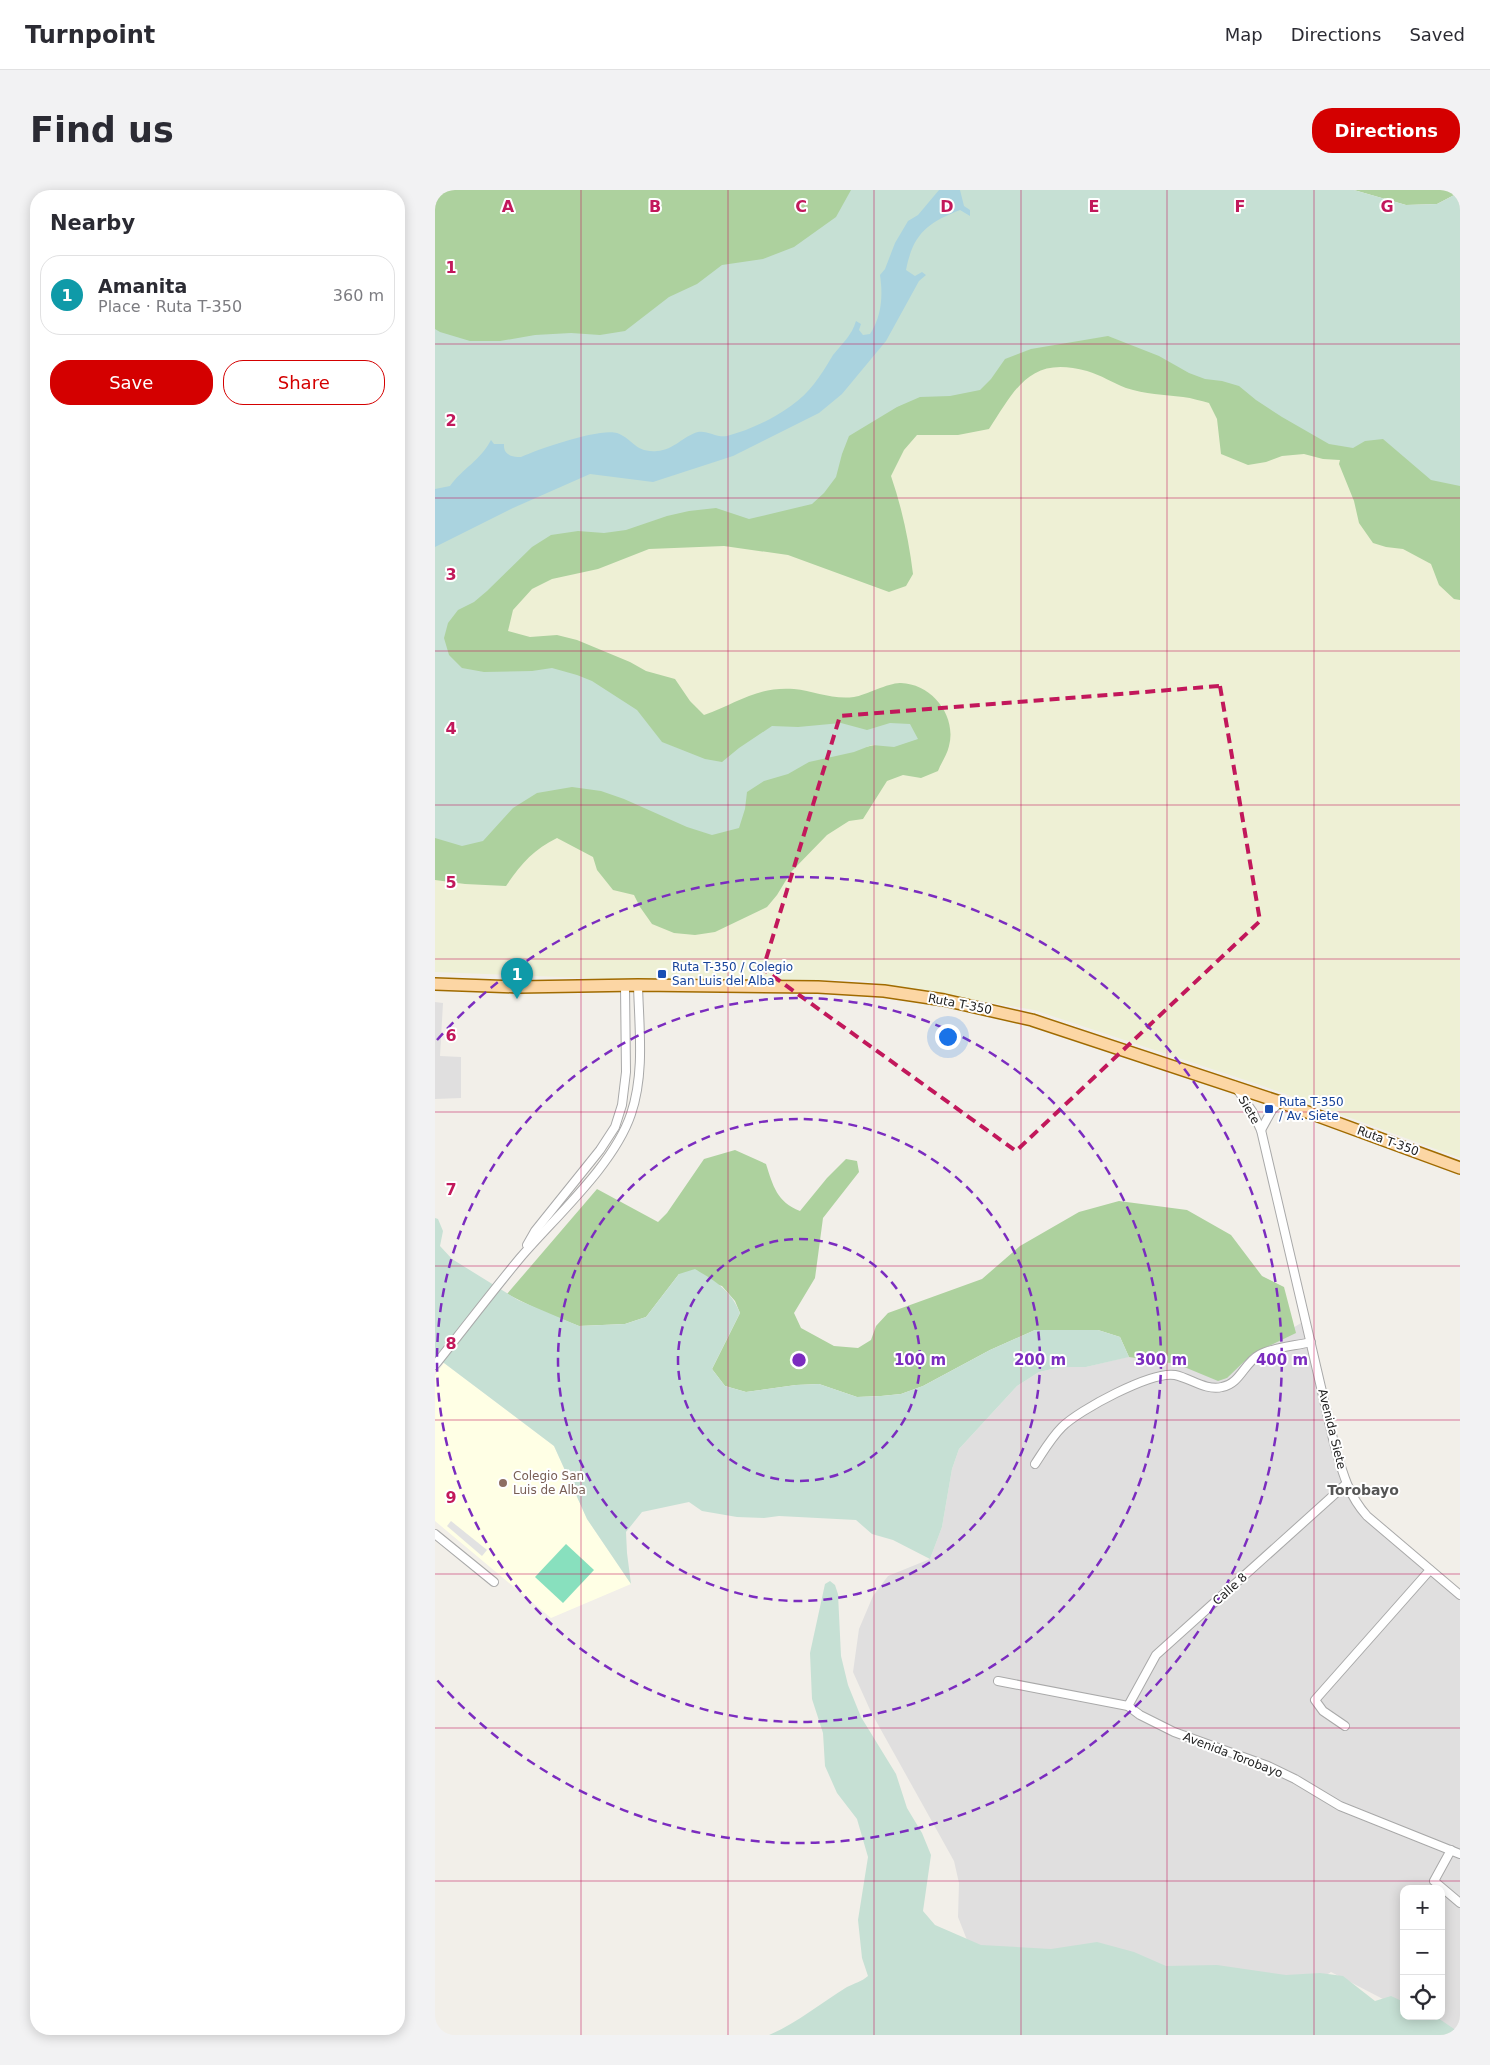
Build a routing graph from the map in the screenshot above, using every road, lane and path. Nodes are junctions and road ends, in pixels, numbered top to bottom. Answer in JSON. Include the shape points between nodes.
{"nodes":[{"id":1,"x":435,"y":984,"type":"edge"},
{"id":2,"x":638,"y":985,"type":"junction"},
{"id":3,"x":625,"y":986,"type":"junction"},
{"id":4,"x":1234,"y":1086,"type":"junction"},
{"id":5,"x":1280,"y":1102,"type":"junction"},
{"id":6,"x":1261,"y":1130,"type":"junction"},
{"id":7,"x":1460,"y":1168,"type":"edge"},
{"id":8,"x":520,"y":1258,"type":"junction"},
{"id":9,"x":1311,"y":1342,"type":"junction"},
{"id":10,"x":435,"y":1366,"type":"edge"},
{"id":11,"x":1035,"y":1464,"type":"dead end"},
{"id":12,"x":1346,"y":1484,"type":"junction"},
{"id":13,"x":435,"y":1534,"type":"edge"},
{"id":14,"x":1430,"y":1570,"type":"junction"},
{"id":15,"x":494,"y":1582,"type":"dead end"},
{"id":16,"x":1460,"y":1595,"type":"edge"},
{"id":17,"x":999,"y":1681,"type":"dead end"},
{"id":18,"x":1129,"y":1706,"type":"junction"},
{"id":19,"x":1345,"y":1726,"type":"dead end"},
{"id":20,"x":1451,"y":1850,"type":"junction"},
{"id":21,"x":1460,"y":1854,"type":"edge"},
{"id":22,"x":1460,"y":1903,"type":"edge"}],
"edges":[{"from":1,"to":3,"type":"main road","name":"Ruta T-350"},
{"from":2,"to":3,"type":"main road","name":"Ruta T-350"},
{"from":2,"to":4,"type":"main road","name":"Ruta T-350","via":[[827,987],[944,1000],[1032,1020]]},
{"from":2,"to":8,"type":"street","via":[[639,1078],[627,1126],[608,1157]]},
{"from":3,"to":8,"type":"street","via":[[627,1072],[615,1127],[535,1231]]},
{"from":4,"to":5,"type":"main road","name":"Ruta T-350"},
{"from":4,"to":6,"type":"street","name":"Siete"},
{"from":5,"to":6,"type":"street","name":"Siete"},
{"from":5,"to":7,"type":"main road","name":"Ruta T-350"},
{"from":6,"to":9,"type":"street","name":"Avenida Siete"},
{"from":8,"to":10,"type":"street"},
{"from":9,"to":11,"type":"street","via":[[1260,1354],[1237,1379],[1223,1387],[1212,1388],[1174,1374],[1136,1384],[1090,1407],[1063,1426]]},
{"from":9,"to":12,"type":"street","name":"Avenida Siete"},
{"from":12,"to":14,"type":"street","name":"Avenida Siete","via":[[1367,1516]]},
{"from":12,"to":18,"type":"street","name":"Calle 8","via":[[1156,1655]]},
{"from":13,"to":15,"type":"street"},
{"from":14,"to":16,"type":"street","name":"Avenida Siete"},
{"from":14,"to":19,"type":"street","via":[[1315,1700],[1323,1711]]},
{"from":17,"to":18,"type":"street","name":"Avenida Torobayo"},
{"from":18,"to":20,"type":"street","name":"Avenida Torobayo","via":[[1174,1732],[1267,1766],[1340,1806]]},
{"from":20,"to":21,"type":"street","name":"Avenida Torobayo"},
{"from":20,"to":22,"type":"street","via":[[1434,1881]]}]}
